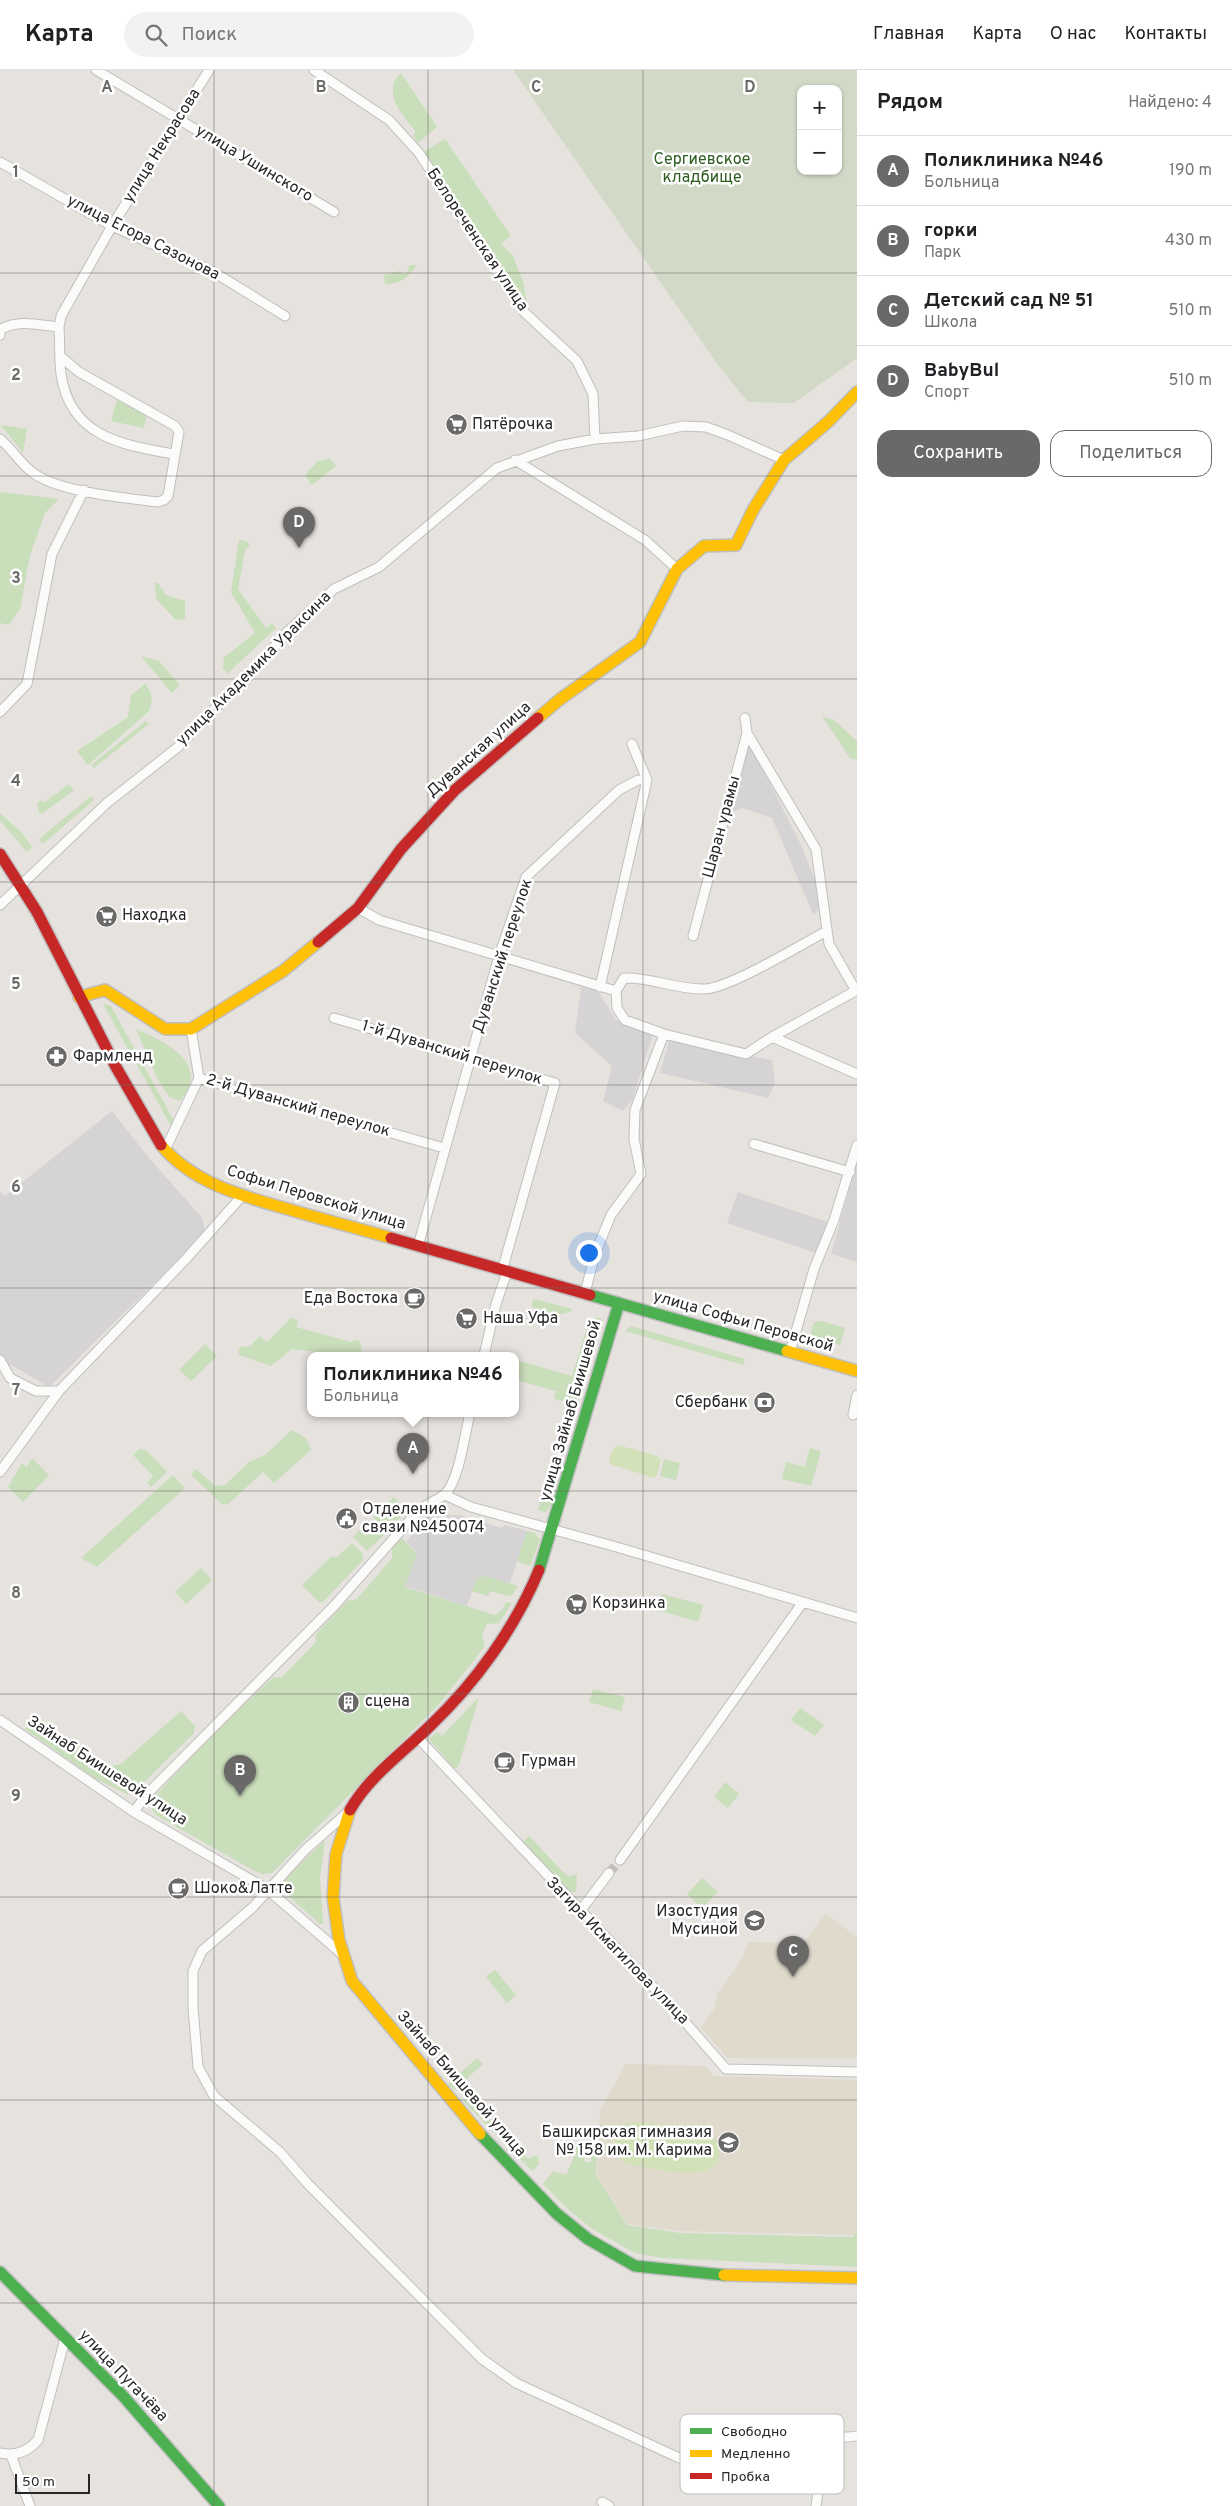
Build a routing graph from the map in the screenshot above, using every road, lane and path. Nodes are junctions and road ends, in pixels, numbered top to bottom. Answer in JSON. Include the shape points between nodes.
{"nodes":[{"id":1,"x":96,"y":70,"type":"edge"},
{"id":2,"x":209,"y":70,"type":"edge"},
{"id":3,"x":314,"y":70,"type":"edge"},
{"id":4,"x":179,"y":120,"type":"junction"},
{"id":5,"x":0,"y":162,"type":"edge"},
{"id":6,"x":334,"y":212,"type":"dead end"},
{"id":7,"x":112,"y":226,"type":"junction"},
{"id":8,"x":285,"y":316,"type":"dead end"},
{"id":9,"x":59,"y":327,"type":"junction"},
{"id":10,"x":0,"y":335,"type":"edge"},
{"id":11,"x":60,"y":356,"type":"junction"},
{"id":12,"x":857,"y":392,"type":"edge"},
{"id":13,"x":0,"y":439,"type":"edge"},
{"id":14,"x":596,"y":439,"type":"junction"},
{"id":15,"x":174,"y":454,"type":"junction"},
{"id":16,"x":515,"y":460,"type":"junction"},
{"id":17,"x":784,"y":460,"type":"junction"},
{"id":18,"x":84,"y":490,"type":"junction"},
{"id":19,"x":677,"y":569,"type":"junction"},
{"id":20,"x":0,"y":712,"type":"edge"},
{"id":21,"x":745,"y":718,"type":"dead end"},
{"id":22,"x":747,"y":733,"type":"junction"},
{"id":23,"x":632,"y":744,"type":"dead end"},
{"id":24,"x":647,"y":780,"type":"junction"},
{"id":25,"x":0,"y":854,"type":"edge"},
{"id":26,"x":22,"y":885,"type":"junction"},
{"id":27,"x":0,"y":905,"type":"edge"},
{"id":28,"x":358,"y":908,"type":"junction"},
{"id":29,"x":827,"y":931,"type":"junction"},
{"id":30,"x":693,"y":936,"type":"dead end"},
{"id":31,"x":499,"y":956,"type":"junction"},
{"id":32,"x":600,"y":987,"type":"junction"},
{"id":33,"x":856,"y":990,"type":"edge"},
{"id":34,"x":616,"y":991,"type":"junction"},
{"id":35,"x":79,"y":998,"type":"junction"},
{"id":36,"x":334,"y":1018,"type":"dead end"},
{"id":37,"x":191,"y":1029,"type":"junction"},
{"id":38,"x":664,"y":1034,"type":"junction"},
{"id":39,"x":772,"y":1037,"type":"junction"},
{"id":40,"x":470,"y":1057,"type":"junction"},
{"id":41,"x":857,"y":1074,"type":"edge"},
{"id":42,"x":199,"y":1078,"type":"junction"},
{"id":43,"x":754,"y":1144,"type":"dead end"},
{"id":44,"x":857,"y":1145,"type":"edge"},
{"id":45,"x":444,"y":1148,"type":"junction"},
{"id":46,"x":165,"y":1150,"type":"junction"},
{"id":47,"x":850,"y":1172,"type":"junction"},
{"id":48,"x":242,"y":1196,"type":"junction"},
{"id":49,"x":418,"y":1246,"type":"junction"},
{"id":50,"x":505,"y":1271,"type":"junction"},
{"id":51,"x":585,"y":1293,"type":"junction"},
{"id":52,"x":619,"y":1304,"type":"junction"},
{"id":53,"x":485,"y":1352,"type":"edge"},
{"id":54,"x":790,"y":1352,"type":"junction"},
{"id":55,"x":0,"y":1360,"type":"edge"},
{"id":56,"x":857,"y":1371,"type":"edge"},
{"id":57,"x":58,"y":1391,"type":"junction"},
{"id":58,"x":857,"y":1395,"type":"edge"},
{"id":59,"x":853,"y":1415,"type":"dead end"},
{"id":60,"x":469,"y":1417,"type":"edge"},
{"id":61,"x":0,"y":1472,"type":"edge"},
{"id":62,"x":445,"y":1495,"type":"junction"},
{"id":63,"x":554,"y":1529,"type":"junction"},
{"id":64,"x":803,"y":1602,"type":"junction"},
{"id":65,"x":857,"y":1618,"type":"edge"},
{"id":66,"x":0,"y":1720,"type":"edge"},
{"id":67,"x":418,"y":1738,"type":"junction"},
{"id":68,"x":134,"y":1812,"type":"junction"},
{"id":69,"x":348,"y":1812,"type":"junction"},
{"id":70,"x":620,"y":1860,"type":"tunnel mouth"},
{"id":71,"x":609,"y":1873,"type":"tunnel mouth"},
{"id":72,"x":267,"y":1889,"type":"junction"},
{"id":73,"x":581,"y":1910,"type":"junction"},
{"id":74,"x":342,"y":1954,"type":"junction"},
{"id":75,"x":857,"y":2072,"type":"edge"},
{"id":76,"x":0,"y":2272,"type":"edge"},
{"id":77,"x":857,"y":2278,"type":"edge"},
{"id":78,"x":65,"y":2339,"type":"junction"},
{"id":79,"x":857,"y":2436,"type":"edge"},
{"id":80,"x":844,"y":2438,"type":"edge"},
{"id":81,"x":0,"y":2453,"type":"edge"},
{"id":82,"x":11,"y":2455,"type":"junction"},
{"id":83,"x":680,"y":2458,"type":"edge"},
{"id":84,"x":30,"y":2506,"type":"edge"},
{"id":85,"x":219,"y":2506,"type":"edge"}],
"edges":[{"from":1,"to":4,"type":"street","name":"улица Ушинского"},
{"from":2,"to":4,"type":"street","name":"улица Некрасова"},
{"from":3,"to":14,"type":"street","name":"Белореченская улица","via":[[389,120],[419,153],[524,312],[577,361],[593,394]]},
{"from":4,"to":6,"type":"street","name":"улица Ушинского"},
{"from":4,"to":7,"type":"street","name":"улица Некрасова"},
{"from":5,"to":7,"type":"street","name":"улица Егора Сазонова"},
{"from":7,"to":8,"type":"street","name":"улица Егора Сазонова","via":[[212,271]]},
{"from":7,"to":9,"type":"street","name":"улица Некрасова","via":[[61,316]]},
{"from":9,"to":10,"type":"street","via":[[21,322],[1,329]]},
{"from":9,"to":11,"type":"street"},
{"from":11,"to":15,"type":"street","via":[[78,372],[175,426],[179,432]]},
{"from":11,"to":15,"type":"street","via":[[71,405],[86,424],[107,439],[131,447]]},
{"from":12,"to":17,"type":"street"},
{"from":13,"to":18,"type":"street","via":[[44,480]]},
{"from":14,"to":16,"type":"street","name":"улица Академика Ураксина","via":[[558,446]]},
{"from":14,"to":17,"type":"street","name":"улица Академика Ураксина","via":[[638,436],[683,426],[706,427]]},
{"from":15,"to":18,"type":"street","via":[[170,488],[164,500],[158,502]]},
{"from":16,"to":19,"type":"street","via":[[646,540]]},
{"from":16,"to":26,"type":"street","name":"улица Академика Ураксина","via":[[497,468],[379,567],[334,589],[286,633],[252,674],[178,747],[107,803]]},
{"from":17,"to":19,"type":"street","name":"Дуванская улица","via":[[736,545],[704,546]]},
{"from":18,"to":20,"type":"street","via":[[52,554],[27,684]]},
{"from":19,"to":28,"type":"street","name":"Дуванская улица","via":[[640,642],[559,700],[455,790],[401,849]]},
{"from":21,"to":22,"type":"street","name":"Шаран урамы"},
{"from":22,"to":29,"type":"street","via":[[816,849]]},
{"from":22,"to":30,"type":"street","name":"Шаран урамы"},
{"from":23,"to":24,"type":"street"},
{"from":24,"to":31,"type":"street","name":"Дуванский переулок","via":[[638,780],[619,790],[526,877]]},
{"from":24,"to":32,"type":"street"},
{"from":25,"to":26,"type":"street","name":"Софьи Перовской улица"},
{"from":26,"to":27,"type":"street","name":"улица Академика Ураксина"},
{"from":26,"to":35,"type":"street","name":"Софьи Перовской улица"},
{"from":28,"to":31,"type":"street","via":[[379,920]]},
{"from":28,"to":37,"type":"street","name":"Дуванская улица","via":[[283,970]]},
{"from":29,"to":33,"type":"street","via":[[829,944]]},
{"from":29,"to":34,"type":"street","via":[[733,980],[706,989],[639,977],[624,978]]},
{"from":31,"to":32,"type":"street"},
{"from":31,"to":40,"type":"street","name":"Дуванский переулок"},
{"from":32,"to":34,"type":"street"},
{"from":33,"to":39,"type":"street"},
{"from":34,"to":38,"type":"street","via":[[617,1008],[626,1020]]},
{"from":35,"to":37,"type":"street","via":[[105,990],[165,1029]]},
{"from":35,"to":46,"type":"street","name":"Софьи Перовской улица","via":[[120,1076]]},
{"from":36,"to":40,"type":"street","name":"1-й Дуванский переулок"},
{"from":37,"to":42,"type":"street","name":"2-й Дуванский переулок"},
{"from":38,"to":39,"type":"street","via":[[746,1054]]},
{"from":38,"to":51,"type":"street","via":[[635,1110],[634,1139],[641,1174],[611,1215],[595,1254]]},
{"from":39,"to":41,"type":"street"},
{"from":40,"to":45,"type":"street","name":"Дуванский переулок"},
{"from":40,"to":50,"type":"street","name":"1-й Дуванский переулок","via":[[555,1083]]},
{"from":42,"to":45,"type":"street","name":"2-й Дуванский переулок"},
{"from":42,"to":46,"type":"street"},
{"from":43,"to":47,"type":"street"},
{"from":44,"to":47,"type":"street"},
{"from":45,"to":49,"type":"street","name":"Дуванский переулок"},
{"from":46,"to":48,"type":"street","name":"Софьи Перовской улица","via":[[204,1180]]},
{"from":47,"to":54,"type":"street","via":[[814,1269]]},
{"from":48,"to":49,"type":"street","name":"Софьи Перовской улица"},
{"from":48,"to":57,"type":"street"},
{"from":49,"to":50,"type":"street","name":"Софьи Перовской улица"},
{"from":50,"to":51,"type":"street","name":"Софьи Перовской улица"},
{"from":50,"to":53,"type":"street"},
{"from":51,"to":52,"type":"street","name":"Софьи Перовской улица"},
{"from":52,"to":54,"type":"street","name":"улица Софьи Перовской"},
{"from":52,"to":63,"type":"street","name":"улица Зайнаб Биишевой","via":[[584,1416]]},
{"from":54,"to":56,"type":"street","name":"улица Софьи Перовской"},
{"from":55,"to":57,"type":"street","via":[[10,1378],[36,1391]]},
{"from":57,"to":61,"type":"street"},
{"from":58,"to":59,"type":"street"},
{"from":60,"to":62,"type":"street","via":[[453,1484]]},
{"from":62,"to":63,"type":"street","via":[[471,1507]]},
{"from":62,"to":68,"type":"street","via":[[431,1500],[419,1510],[334,1606],[146,1795]]},
{"from":63,"to":64,"type":"street"},
{"from":63,"to":67,"type":"street","name":"Зайнаб Биишевой улица","via":[[525,1601],[496,1647]]},
{"from":64,"to":65,"type":"street"},
{"from":64,"to":70,"type":"street"},
{"from":66,"to":68,"type":"street","name":"Зайнаб Биишевой улица"},
{"from":67,"to":69,"type":"street","name":"Зайнаб Биишевой улица","via":[[370,1783]]},
{"from":67,"to":73,"type":"street","name":"Загира Исмагилова улица"},
{"from":68,"to":72,"type":"street","name":"Зайнаб Биишевой улица"},
{"from":69,"to":72,"type":"street"},
{"from":69,"to":74,"type":"street","name":"Зайнаб Биишевой улица","via":[[334,1865],[334,1908]]},
{"from":71,"to":73,"type":"street"},
{"from":72,"to":74,"type":"street","name":"Зайнаб Биишевой улица"},
{"from":72,"to":83,"type":"street","via":[[252,1908],[202,1951],[194,1971],[193,2008],[198,2067],[214,2096],[280,2152],[482,2359],[516,2383]]},
{"from":73,"to":75,"type":"street","name":"Загира Исмагилова улица","via":[[726,2069]]},
{"from":74,"to":77,"type":"street","name":"Зайнаб Биишевой улица","via":[[352,1981],[484,2139],[557,2214],[588,2239],[635,2266],[724,2275]]},
{"from":76,"to":78,"type":"street","name":"улица Пугачёва"},
{"from":78,"to":82,"type":"street","via":[[38,2440],[30,2449]]},
{"from":78,"to":85,"type":"street","name":"улица Пугачёва","via":[[123,2396]]},
{"from":79,"to":80,"type":"street"},
{"from":81,"to":82,"type":"street"},
{"from":82,"to":84,"type":"street"}]}
